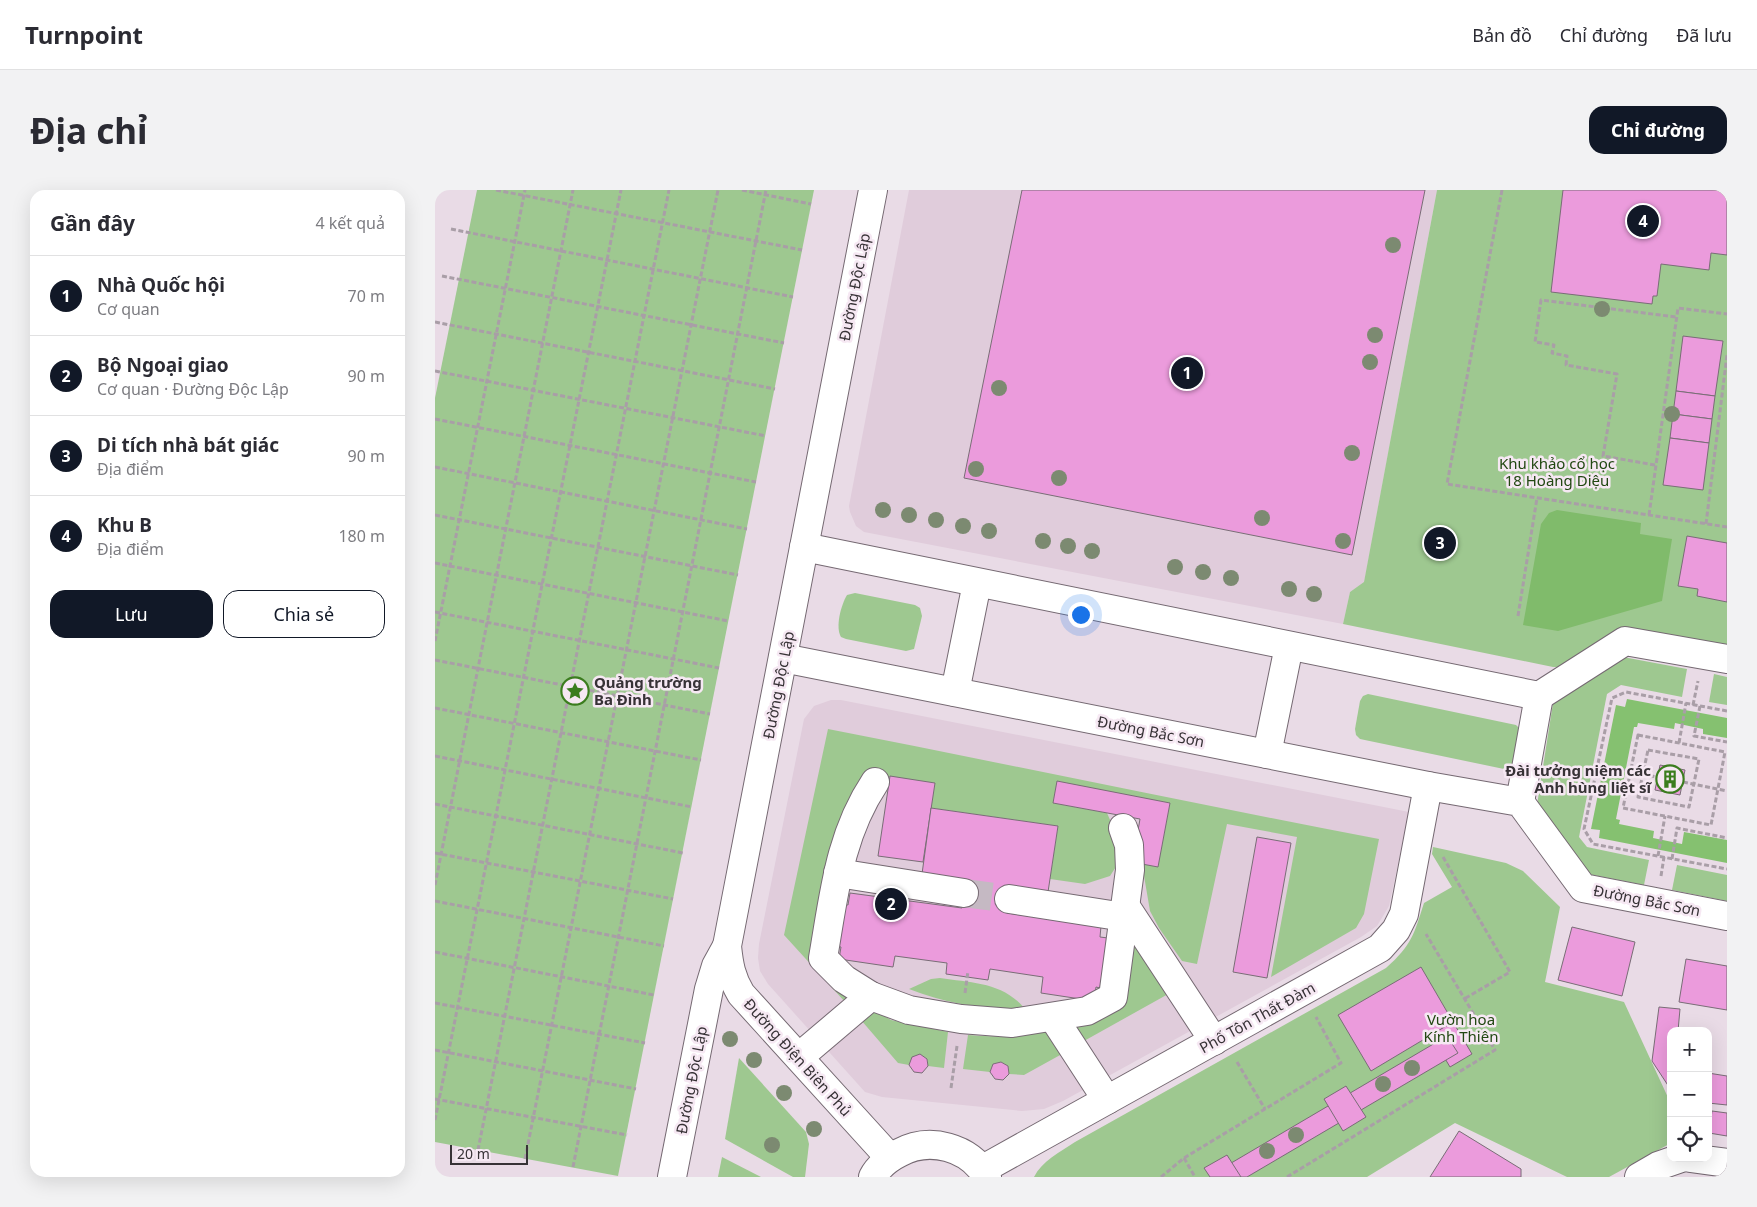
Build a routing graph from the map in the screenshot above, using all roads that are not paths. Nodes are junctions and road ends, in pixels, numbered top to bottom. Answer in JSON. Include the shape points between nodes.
{"nodes":[{"id":1,"x":873,"y":190,"type":"edge"},
{"id":2,"x":804,"y":547,"type":"junction"},
{"id":3,"x":977,"y":583,"type":"junction"},
{"id":4,"x":1289,"y":646,"type":"junction"},
{"id":5,"x":783,"y":658,"type":"junction"},
{"id":6,"x":1727,"y":659,"type":"edge"},
{"id":7,"x":955,"y":692,"type":"junction"},
{"id":8,"x":1539,"y":696,"type":"junction"},
{"id":9,"x":1267,"y":754,"type":"junction"},
{"id":10,"x":875,"y":782,"type":"dead end"},
{"id":11,"x":1428,"y":786,"type":"junction"},
{"id":12,"x":1520,"y":802,"type":"junction"},
{"id":13,"x":1123,"y":828,"type":"dead end"},
{"id":14,"x":838,"y":873,"type":"junction"},
{"id":15,"x":964,"y":893,"type":"tunnel mouth"},
{"id":16,"x":1009,"y":899,"type":"tunnel mouth"},
{"id":17,"x":1125,"y":912,"type":"junction"},
{"id":18,"x":1727,"y":916,"type":"edge"},
{"id":19,"x":727,"y":946,"type":"junction"},
{"id":20,"x":871,"y":996,"type":"junction"},
{"id":21,"x":1053,"y":1018,"type":"junction"},
{"id":22,"x":1214,"y":1041,"type":"junction"},
{"id":23,"x":799,"y":1057,"type":"junction"},
{"id":24,"x":1107,"y":1100,"type":"junction"},
{"id":25,"x":1712,"y":1161,"type":"edge"},
{"id":26,"x":1670,"y":1162,"type":"edge"},
{"id":27,"x":1727,"y":1163,"type":"edge"},
{"id":28,"x":881,"y":1167,"type":"edge"},
{"id":29,"x":985,"y":1173,"type":"edge"},
{"id":30,"x":672,"y":1177,"type":"edge"},
{"id":31,"x":1639,"y":1177,"type":"edge"}],
"edges":[{"from":1,"to":2,"type":"main road","name":"Đường Độc Lập"},
{"from":2,"to":3,"type":"main road"},
{"from":2,"to":5,"type":"main road","name":"Đường Độc Lập"},
{"from":3,"to":4,"type":"main road"},
{"from":3,"to":7,"type":"main road"},
{"from":4,"to":8,"type":"main road"},
{"from":4,"to":9,"type":"main road"},
{"from":5,"to":7,"type":"main road","name":"Đường Bắc Sơn"},
{"from":5,"to":19,"type":"main road","name":"Đường Độc Lập"},
{"from":6,"to":8,"type":"main road","via":[[1625,641]]},
{"from":7,"to":9,"type":"main road","name":"Đường Bắc Sơn"},
{"from":8,"to":12,"type":"main road"},
{"from":9,"to":11,"type":"main road","name":"Đường Bắc Sơn"},
{"from":10,"to":14,"type":"main road","via":[[862,801],[852,825]]},
{"from":11,"to":12,"type":"main road","name":"Đường Bắc Sơn"},
{"from":11,"to":22,"type":"main road","name":"Phố Tôn Thất Đàm","via":[[1403,914],[1396,930],[1380,948]]},
{"from":12,"to":18,"type":"main road","name":"Đường Bắc Sơn","via":[[1583,888]]},
{"from":13,"to":17,"type":"main road","via":[[1129,845],[1130,870]]},
{"from":14,"to":15,"type":"main road"},
{"from":14,"to":20,"type":"main road","via":[[823,958],[844,979]]},
{"from":16,"to":17,"type":"main road"},
{"from":17,"to":21,"type":"main road","via":[[1113,997],[1087,1011]]},
{"from":17,"to":22,"type":"main road"},
{"from":19,"to":23,"type":"main road","name":"Đường Điện Biên Phủ","via":[[732,978],[741,994]]},
{"from":19,"to":30,"type":"main road","name":"Đường Độc Lập","via":[[709,989]]},
{"from":20,"to":21,"type":"main road","via":[[909,1010],[961,1019],[1012,1024]]},
{"from":20,"to":23,"type":"main road"},
{"from":21,"to":24,"type":"main road"},
{"from":22,"to":24,"type":"main road","name":"Phố Tôn Thất Đàm"},
{"from":23,"to":28,"type":"main road","name":"Đường Điện Biên Phủ"},
{"from":24,"to":29,"type":"main road","name":"Phố Tôn Thất Đàm"},
{"from":25,"to":27,"type":"main road"},
{"from":26,"to":31,"type":"main road"},
{"from":28,"to":29,"type":"main road","via":[[908,1148],[928,1144],[949,1147],[968,1155]]}]}
